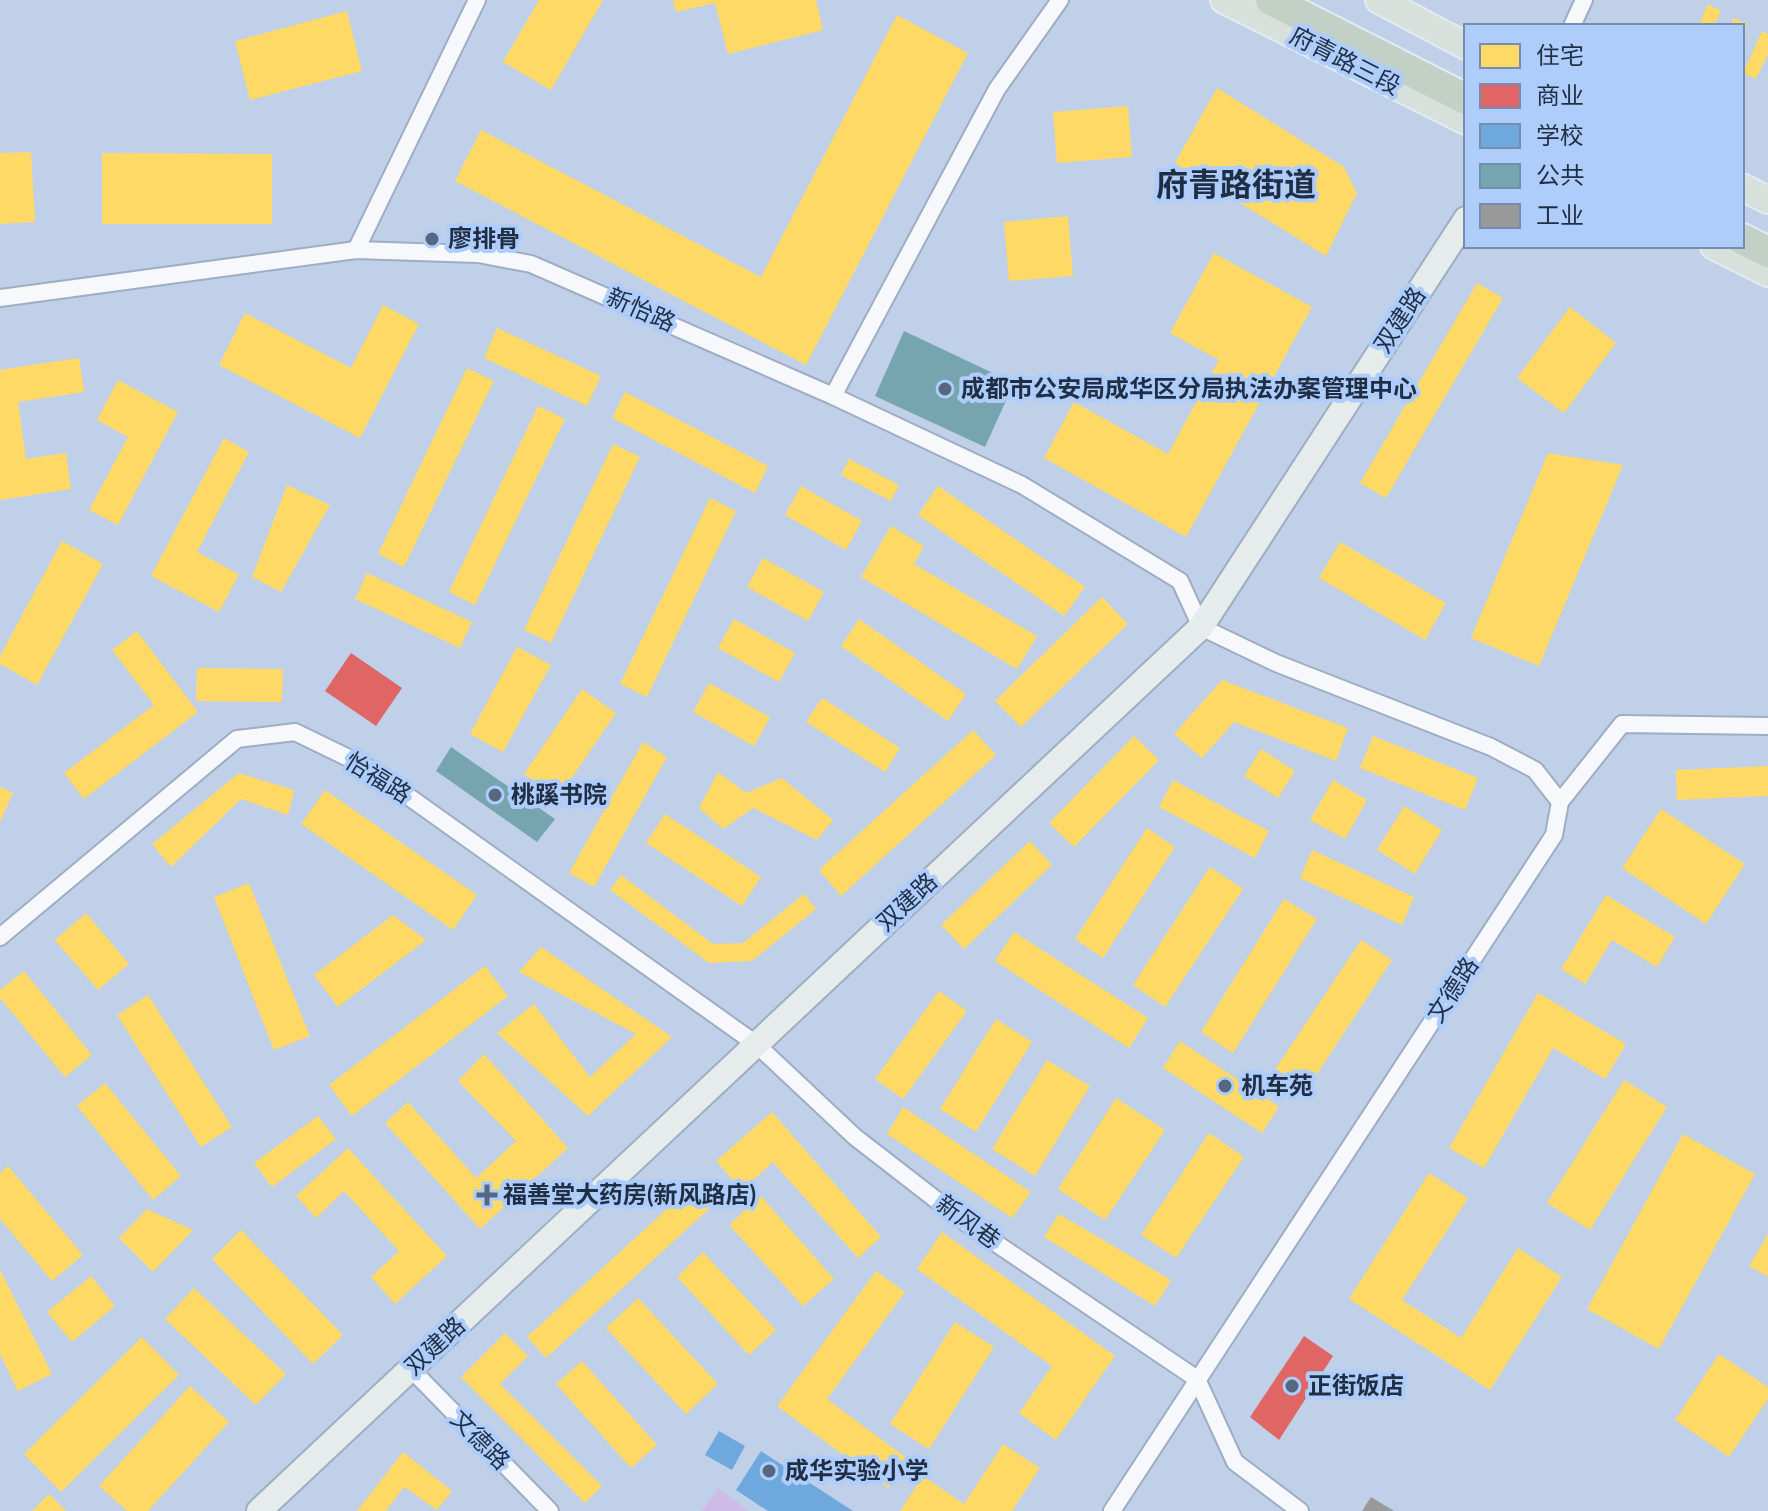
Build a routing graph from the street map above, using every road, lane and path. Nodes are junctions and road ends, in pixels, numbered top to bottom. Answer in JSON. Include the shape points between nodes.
{"nodes":[{"id":1,"x":477,"y":0,"type":"edge"},
{"id":2,"x":1060,"y":0,"type":"edge"},
{"id":3,"x":1224,"y":0,"type":"edge"},
{"id":4,"x":1271,"y":0,"type":"edge"},
{"id":5,"x":1309,"y":0,"type":"edge"},
{"id":6,"x":1379,"y":0,"type":"edge"},
{"id":7,"x":1584,"y":0,"type":"edge"},
{"id":8,"x":1573,"y":24,"type":"edge"},
{"id":9,"x":1464,"y":45,"type":"edge"},
{"id":10,"x":1464,"y":78,"type":"edge"},
{"id":11,"x":1464,"y":98,"type":"edge"},
{"id":12,"x":1464,"y":120,"type":"edge"},
{"id":13,"x":1744,"y":188,"type":"edge"},
{"id":14,"x":1768,"y":200,"type":"edge"},
{"id":15,"x":1744,"y":220,"type":"edge"},
{"id":16,"x":1464,"y":222,"type":"edge"},
{"id":17,"x":1768,"y":232,"type":"edge"},
{"id":18,"x":1744,"y":240,"type":"edge"},
{"id":19,"x":1718,"y":248,"type":"edge"},
{"id":20,"x":356,"y":250,"type":"junction"},
{"id":21,"x":1768,"y":252,"type":"edge"},
{"id":22,"x":1768,"y":273,"type":"edge"},
{"id":23,"x":0,"y":298,"type":"edge"},
{"id":24,"x":833,"y":396,"type":"junction"},
{"id":25,"x":1201,"y":627,"type":"junction"},
{"id":26,"x":1768,"y":726,"type":"edge"},
{"id":27,"x":1560,"y":802,"type":"junction"},
{"id":28,"x":0,"y":937,"type":"edge"},
{"id":29,"x":756,"y":1044,"type":"junction"},
{"id":30,"x":411,"y":1369,"type":"junction"},
{"id":31,"x":1197,"y":1379,"type":"junction"},
{"id":32,"x":259,"y":1511,"type":"edge"},
{"id":33,"x":550,"y":1511,"type":"edge"},
{"id":34,"x":1112,"y":1511,"type":"edge"},
{"id":35,"x":1300,"y":1511,"type":"edge"}],
"edges":[{"from":1,"to":20,"type":"street"},
{"from":2,"to":24,"type":"street","via":[[997,89]]},
{"from":3,"to":12,"type":"main road","name":"府青路三段"},
{"from":4,"to":11,"type":"highway"},
{"from":5,"to":10,"type":"highway"},
{"from":6,"to":9,"type":"main road"},
{"from":7,"to":8,"type":"street"},
{"from":13,"to":14,"type":"main road"},
{"from":15,"to":17,"type":"highway"},
{"from":16,"to":25,"type":"street","name":"双建路"},
{"from":18,"to":21,"type":"highway"},
{"from":19,"to":22,"type":"main road"},
{"from":20,"to":23,"type":"street","name":"新怡路"},
{"from":20,"to":24,"type":"street","name":"新怡路","via":[[478,254],[531,264]]},
{"from":24,"to":25,"type":"street","name":"新怡路","via":[[1022,485],[1180,581]]},
{"from":25,"to":27,"type":"street","via":[[1276,663],[1491,747],[1535,770]]},
{"from":25,"to":29,"type":"street","name":"双建路"},
{"from":26,"to":27,"type":"street","via":[[1622,724]]},
{"from":27,"to":31,"type":"street","name":"文德路","via":[[1554,835]]},
{"from":28,"to":29,"type":"street","name":"怡福路","via":[[237,739],[295,732],[367,767]]},
{"from":29,"to":30,"type":"street","name":"双建路"},
{"from":29,"to":31,"type":"street","name":"新风巷","via":[[855,1137],[966,1223]]},
{"from":30,"to":32,"type":"street","name":"双建路"},
{"from":30,"to":33,"type":"street","name":"文德路"},
{"from":31,"to":34,"type":"street","name":"文德路"},
{"from":31,"to":35,"type":"street","via":[[1235,1462]]}]}
